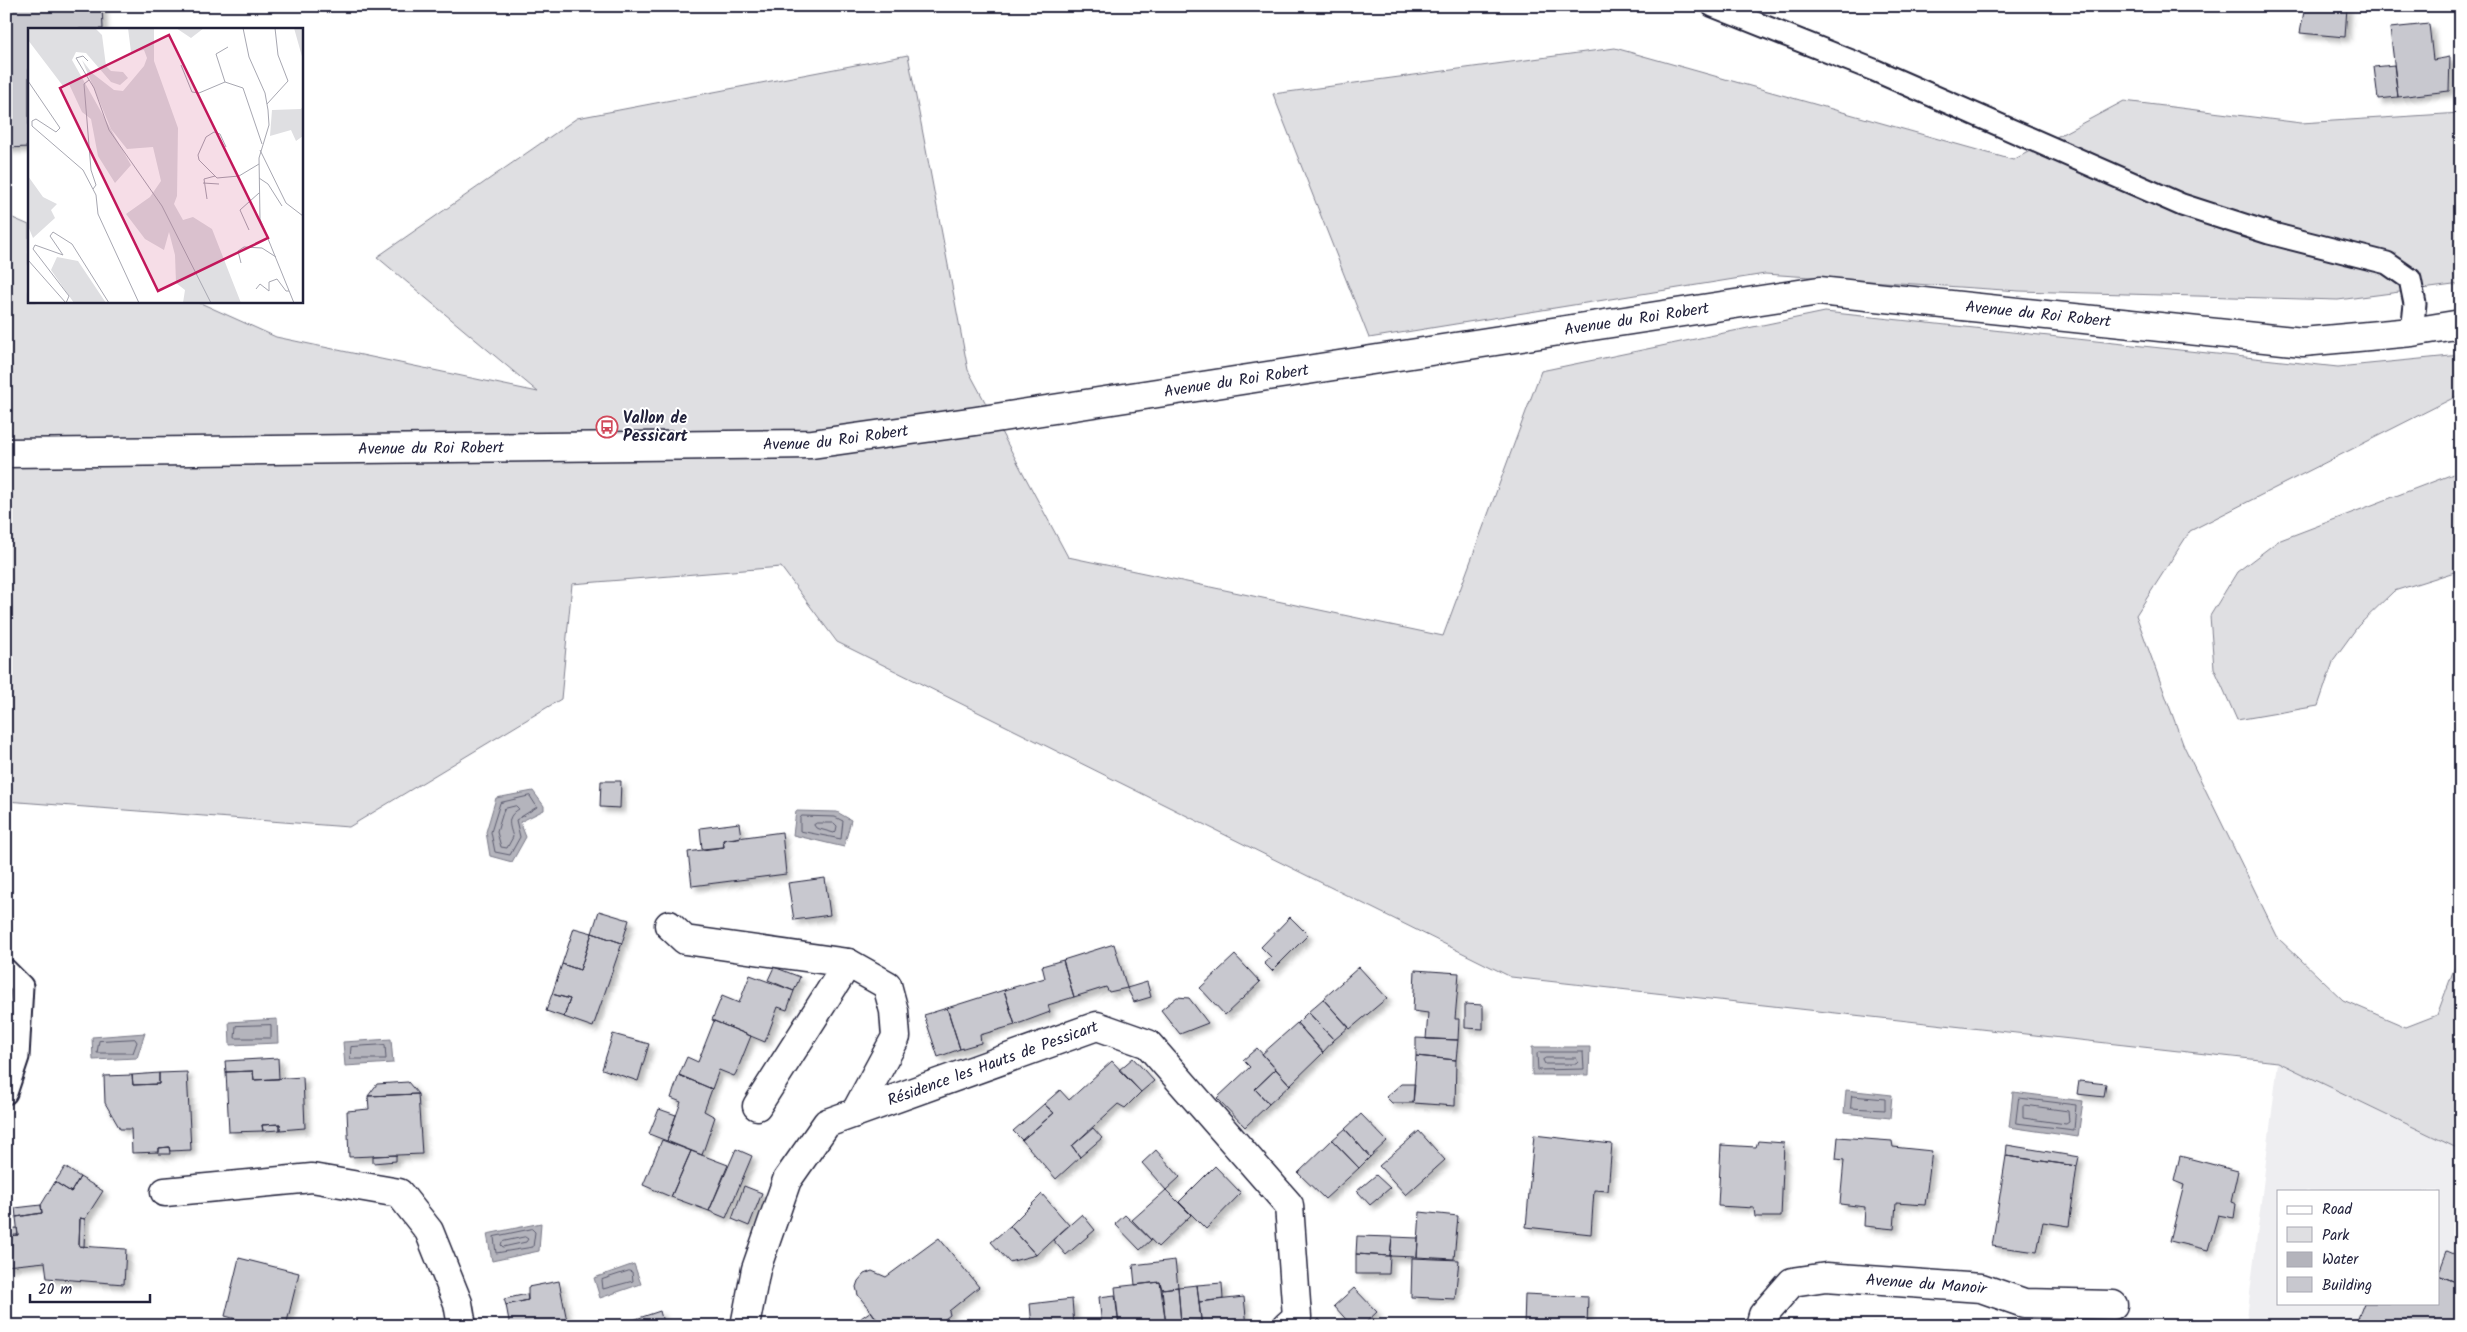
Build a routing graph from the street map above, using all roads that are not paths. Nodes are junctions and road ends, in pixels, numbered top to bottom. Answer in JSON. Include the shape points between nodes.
{"nodes":[{"id":1,"x":1713,"y":6,"type":"edge"},
{"id":2,"x":2461,"y":324,"type":"edge"},
{"id":3,"x":2412,"y":332,"type":"junction"},
{"id":4,"x":6,"y":453,"type":"edge"},
{"id":5,"x":668,"y":925,"type":"dead end"},
{"id":6,"x":848,"y":963,"type":"junction"},
{"id":7,"x":6,"y":970,"type":"edge"},
{"id":8,"x":6,"y":1093,"type":"edge"},
{"id":9,"x":757,"y":1106,"type":"dead end"},
{"id":10,"x":855,"y":1113,"type":"junction"},
{"id":11,"x":166,"y":1192,"type":"dead end"},
{"id":12,"x":2113,"y":1305,"type":"dead end"},
{"id":13,"x":462,"y":1326,"type":"edge"},
{"id":14,"x":745,"y":1326,"type":"edge"},
{"id":15,"x":1286,"y":1326,"type":"edge"},
{"id":16,"x":1760,"y":1326,"type":"edge"}],
"edges":[{"from":1,"to":3,"type":"lane","via":[[1874,70],[2182,204],[2269,233],[2387,263],[2410,280],[2415,304]]},
{"from":2,"to":3,"type":"street","name":"Avenue du Roi Robert"},
{"from":3,"to":4,"type":"street","name":"Avenue du Roi Robert","via":[[2303,342],[1819,291],[812,444]]},
{"from":5,"to":6,"type":"street","name":"Résidence les Hauts de Pessicart","via":[[685,940]]},
{"from":6,"to":9,"type":"street"},
{"from":6,"to":10,"type":"street","name":"Résidence les Hauts de Pessicart","via":[[887,985],[894,1010],[896,1037]]},
{"from":7,"to":8,"type":"lane","via":[[22,986],[18,1057]]},
{"from":10,"to":14,"type":"street","name":"Résidence les Hauts de Pessicart","via":[[827,1123],[787,1180],[756,1269]]},
{"from":10,"to":15,"type":"street","name":"Résidence les Hauts de Pessicart","via":[[1097,1026],[1148,1044],[1289,1205],[1297,1317]]},
{"from":11,"to":13,"type":"street","via":[[312,1178],[399,1193],[429,1231],[458,1303]]},
{"from":12,"to":16,"type":"street","name":"Avenue du Manoir","via":[[2024,1303],[1981,1288],[1826,1277],[1792,1282],[1763,1315]]}]}
